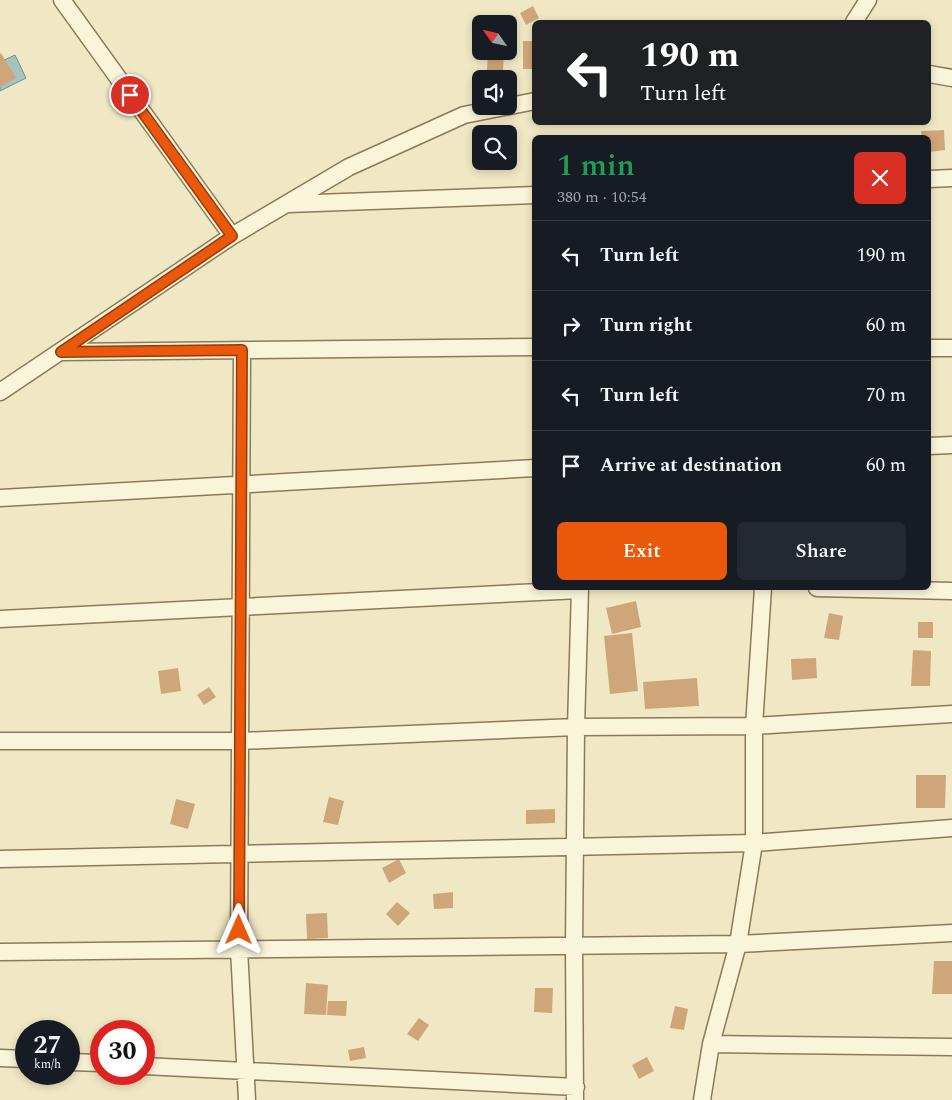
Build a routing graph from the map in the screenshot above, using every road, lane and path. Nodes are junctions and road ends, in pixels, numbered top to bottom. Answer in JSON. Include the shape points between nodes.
{"nodes":[{"id":1,"x":62,"y":0,"type":"edge"},
{"id":2,"x":868,"y":0,"type":"edge"},
{"id":3,"x":855,"y":20,"type":"edge"},
{"id":4,"x":931,"y":74,"type":"edge"},
{"id":5,"x":952,"y":78,"type":"edge"},
{"id":6,"x":532,"y":102,"type":"edge"},
{"id":7,"x":952,"y":178,"type":"edge"},
{"id":8,"x":931,"y":179,"type":"edge"},
{"id":9,"x":532,"y":195,"type":"edge"},
{"id":10,"x":286,"y":204,"type":"junction"},
{"id":11,"x":232,"y":236,"type":"junction"},
{"id":12,"x":532,"y":347,"type":"edge"},
{"id":13,"x":931,"y":348,"type":"edge"},
{"id":14,"x":952,"y":348,"type":"edge"},
{"id":15,"x":242,"y":350,"type":"junction"},
{"id":16,"x":61,"y":352,"type":"junction"},
{"id":17,"x":0,"y":392,"type":"edge"},
{"id":18,"x":952,"y":445,"type":"edge"},
{"id":19,"x":931,"y":446,"type":"edge"},
{"id":20,"x":532,"y":468,"type":"edge"},
{"id":21,"x":241,"y":484,"type":"junction"},
{"id":22,"x":0,"y":498,"type":"edge"},
{"id":23,"x":561,"y":590,"type":"edge"},
{"id":24,"x":580,"y":590,"type":"edge"},
{"id":25,"x":763,"y":590,"type":"edge"},
{"id":26,"x":907,"y":590,"type":"edge"},
{"id":27,"x":952,"y":591,"type":"edge"},
{"id":28,"x":241,"y":607,"type":"junction"},
{"id":29,"x":0,"y":620,"type":"edge"},
{"id":30,"x":952,"y":714,"type":"edge"},
{"id":31,"x":754,"y":726,"type":"junction"},
{"id":32,"x":576,"y":727,"type":"junction"},
{"id":33,"x":0,"y":741,"type":"edge"},
{"id":34,"x":240,"y":741,"type":"junction"},
{"id":35,"x":952,"y":828,"type":"edge"},
{"id":36,"x":754,"y":843,"type":"junction"},
{"id":37,"x":574,"y":847,"type":"junction"},
{"id":38,"x":239,"y":854,"type":"junction"},
{"id":39,"x":0,"y":859,"type":"edge"},
{"id":40,"x":952,"y":934,"type":"edge"},
{"id":41,"x":738,"y":944,"type":"junction"},
{"id":42,"x":574,"y":946,"type":"junction"},
{"id":43,"x":239,"y":949,"type":"junction"},
{"id":44,"x":0,"y":952,"type":"edge"},
{"id":45,"x":711,"y":1044,"type":"junction"},
{"id":46,"x":952,"y":1048,"type":"edge"},
{"id":47,"x":0,"y":1058,"type":"edge"},
{"id":48,"x":15,"y":1059,"type":"edge"},
{"id":49,"x":155,"y":1067,"type":"edge"},
{"id":50,"x":246,"y":1071,"type":"junction"},
{"id":51,"x":575,"y":1094,"type":"edge"},
{"id":52,"x":247,"y":1100,"type":"edge"},
{"id":53,"x":702,"y":1100,"type":"edge"}],
"edges":[{"from":1,"to":11,"type":"street"},
{"from":2,"to":3,"type":"street"},
{"from":4,"to":5,"type":"street"},
{"from":6,"to":10,"type":"street","via":[[464,115],[349,167]]},
{"from":7,"to":8,"type":"street"},
{"from":9,"to":10,"type":"street"},
{"from":10,"to":11,"type":"street"},
{"from":11,"to":16,"type":"street"},
{"from":12,"to":15,"type":"street"},
{"from":13,"to":14,"type":"street"},
{"from":15,"to":16,"type":"street"},
{"from":15,"to":21,"type":"street"},
{"from":16,"to":17,"type":"street"},
{"from":18,"to":19,"type":"street"},
{"from":20,"to":21,"type":"street"},
{"from":21,"to":22,"type":"street"},
{"from":21,"to":28,"type":"street"},
{"from":23,"to":28,"type":"street"},
{"from":24,"to":32,"type":"street"},
{"from":25,"to":31,"type":"street"},
{"from":26,"to":27,"type":"street"},
{"from":28,"to":29,"type":"street"},
{"from":28,"to":34,"type":"street"},
{"from":30,"to":31,"type":"street"},
{"from":31,"to":32,"type":"street"},
{"from":31,"to":36,"type":"street"},
{"from":32,"to":34,"type":"street"},
{"from":32,"to":37,"type":"street"},
{"from":33,"to":34,"type":"street"},
{"from":34,"to":38,"type":"street"},
{"from":35,"to":36,"type":"street"},
{"from":36,"to":37,"type":"street"},
{"from":36,"to":41,"type":"street"},
{"from":37,"to":38,"type":"street"},
{"from":37,"to":42,"type":"street"},
{"from":38,"to":39,"type":"street"},
{"from":38,"to":43,"type":"street"},
{"from":40,"to":41,"type":"street"},
{"from":41,"to":42,"type":"street"},
{"from":41,"to":45,"type":"street"},
{"from":42,"to":43,"type":"street"},
{"from":42,"to":51,"type":"street"},
{"from":43,"to":44,"type":"street"},
{"from":43,"to":50,"type":"street"},
{"from":45,"to":46,"type":"street"},
{"from":45,"to":53,"type":"street"},
{"from":47,"to":48,"type":"street"},
{"from":49,"to":50,"type":"street"},
{"from":50,"to":51,"type":"street"},
{"from":50,"to":52,"type":"street"}]}
